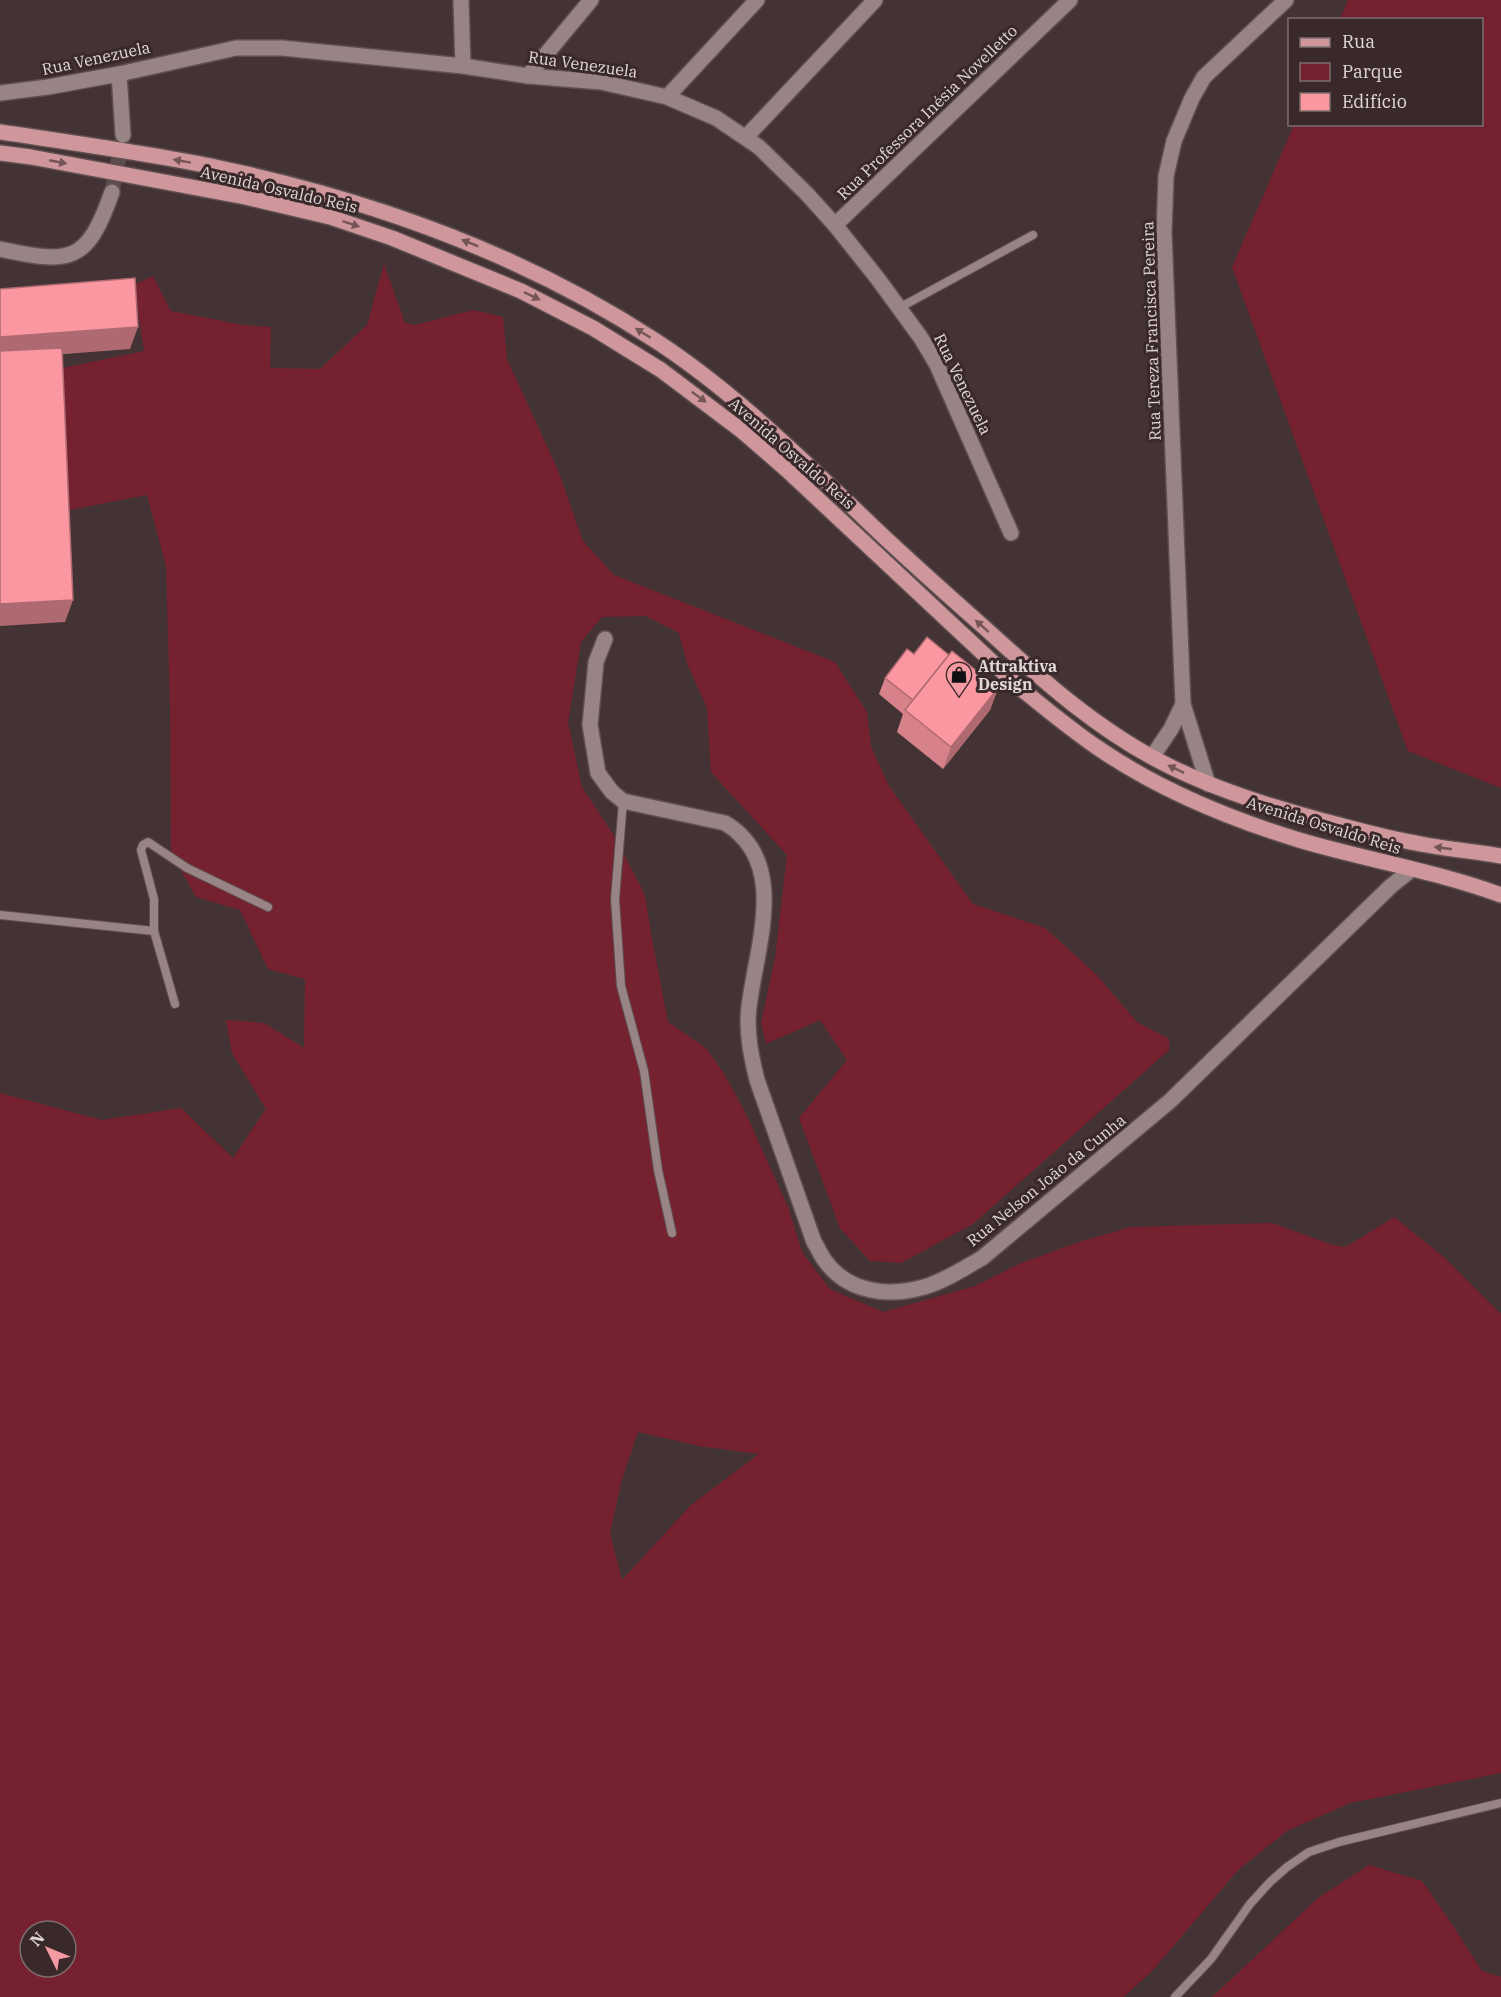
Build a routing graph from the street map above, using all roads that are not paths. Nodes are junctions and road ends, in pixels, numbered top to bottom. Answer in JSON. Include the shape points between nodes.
{"nodes":[{"id":1,"x":461,"y":0,"type":"edge"},
{"id":2,"x":591,"y":0,"type":"edge"},
{"id":3,"x":758,"y":0,"type":"edge"},
{"id":4,"x":875,"y":0,"type":"edge"},
{"id":5,"x":1070,"y":0,"type":"edge"},
{"id":6,"x":1286,"y":0,"type":"edge"},
{"id":7,"x":463,"y":66,"type":"junction"},
{"id":8,"x":119,"y":74,"type":"junction"},
{"id":9,"x":528,"y":76,"type":"junction"},
{"id":10,"x":0,"y":93,"type":"edge"},
{"id":11,"x":667,"y":97,"type":"junction"},
{"id":12,"x":0,"y":132,"type":"edge"},
{"id":13,"x":123,"y":135,"type":"tunnel mouth"},
{"id":14,"x":746,"y":137,"type":"junction"},
{"id":15,"x":0,"y":153,"type":"edge"},
{"id":16,"x":112,"y":192,"type":"tunnel mouth"},
{"id":17,"x":835,"y":225,"type":"junction"},
{"id":18,"x":1034,"y":235,"type":"dead end"},
{"id":19,"x":0,"y":249,"type":"edge"},
{"id":20,"x":899,"y":308,"type":"junction"},
{"id":21,"x":1011,"y":533,"type":"dead end"},
{"id":22,"x":605,"y":639,"type":"dead end"},
{"id":23,"x":1183,"y":704,"type":"junction"},
{"id":24,"x":1152,"y":757,"type":"junction"},
{"id":25,"x":1208,"y":784,"type":"junction"},
{"id":26,"x":623,"y":801,"type":"junction"},
{"id":27,"x":1501,"y":856,"type":"edge"},
{"id":28,"x":1411,"y":870,"type":"junction"},
{"id":29,"x":1501,"y":894,"type":"edge"},
{"id":30,"x":268,"y":907,"type":"dead end"},
{"id":31,"x":0,"y":915,"type":"edge"},
{"id":32,"x":154,"y":931,"type":"junction"},
{"id":33,"x":175,"y":1004,"type":"dead end"},
{"id":34,"x":672,"y":1233,"type":"dead end"},
{"id":35,"x":1501,"y":1803,"type":"edge"},
{"id":36,"x":1174,"y":1997,"type":"edge"}],
"edges":[{"from":1,"to":7,"type":"street"},
{"from":2,"to":9,"type":"street"},
{"from":3,"to":11,"type":"street"},
{"from":4,"to":14,"type":"street"},
{"from":5,"to":17,"type":"street","name":"Rua Professora Inésia Novelletto"},
{"from":6,"to":23,"type":"street","name":"Rua Tereza Francisca Pereira","via":[[1204,77],[1174,141],[1166,176],[1164,233]]},
{"from":7,"to":8,"type":"street","name":"Rua Venezuela","via":[[255,46],[214,51]]},
{"from":7,"to":9,"type":"street","name":"Rua Venezuela"},
{"from":8,"to":10,"type":"street","name":"Rua Venezuela"},
{"from":8,"to":13,"type":"street"},
{"from":9,"to":11,"type":"street","name":"Rua Venezuela","via":[[601,82]]},
{"from":11,"to":14,"type":"street","name":"Rua Venezuela","via":[[716,118]]},
{"from":24,"to":12,"type":"main road","name":"Avenida Osvaldo Reis","one_way":true,"via":[[1103,727],[1046,684],[722,388],[655,340],[567,289],[448,234],[313,190],[181,160]]},
{"from":14,"to":17,"type":"street","name":"Rua Venezuela"},
{"from":15,"to":28,"type":"main road","name":"Avenida Osvaldo Reis","one_way":true,"via":[[245,197],[330,217],[392,238],[551,306],[642,357],[742,431],[1019,687],[1099,749],[1142,775],[1241,821]]},
{"from":16,"to":19,"type":"street","via":[[91,237],[70,256],[31,256]]},
{"from":17,"to":20,"type":"street","name":"Rua Venezuela"},
{"from":18,"to":20,"type":"lane"},
{"from":20,"to":21,"type":"street","name":"Rua Venezuela","via":[[937,365]]},
{"from":22,"to":26,"type":"street","via":[[596,662],[590,725],[598,773]]},
{"from":23,"to":24,"type":"street","name":"Rua Tereza Francisca Pereira"},
{"from":23,"to":25,"type":"street","name":"Rua Tereza Francisca Pereira"},
{"from":25,"to":24,"type":"main road","name":"Avenida Osvaldo Reis","one_way":true},
{"from":27,"to":25,"type":"main road","name":"Avenida Osvaldo Reis","one_way":true,"via":[[1364,832]]},
{"from":26,"to":28,"type":"street","name":"Rua Nelson João da Cunha","via":[[725,823],[752,846],[764,899],[748,1030],[757,1080],[814,1242],[841,1277],[856,1287],[880,1292],[917,1289],[947,1278],[1011,1235],[1170,1101]]},
{"from":26,"to":34,"type":"lane","via":[[615,899],[621,986],[644,1071],[658,1170]]},
{"from":28,"to":29,"type":"main road","name":"Avenida Osvaldo Reis"},
{"from":30,"to":32,"type":"lane","via":[[187,868],[148,842],[141,850],[154,899]]},
{"from":31,"to":32,"type":"lane"},
{"from":32,"to":33,"type":"lane"},
{"from":35,"to":36,"type":"lane","via":[[1309,1852],[1270,1882],[1211,1959]]}]}
